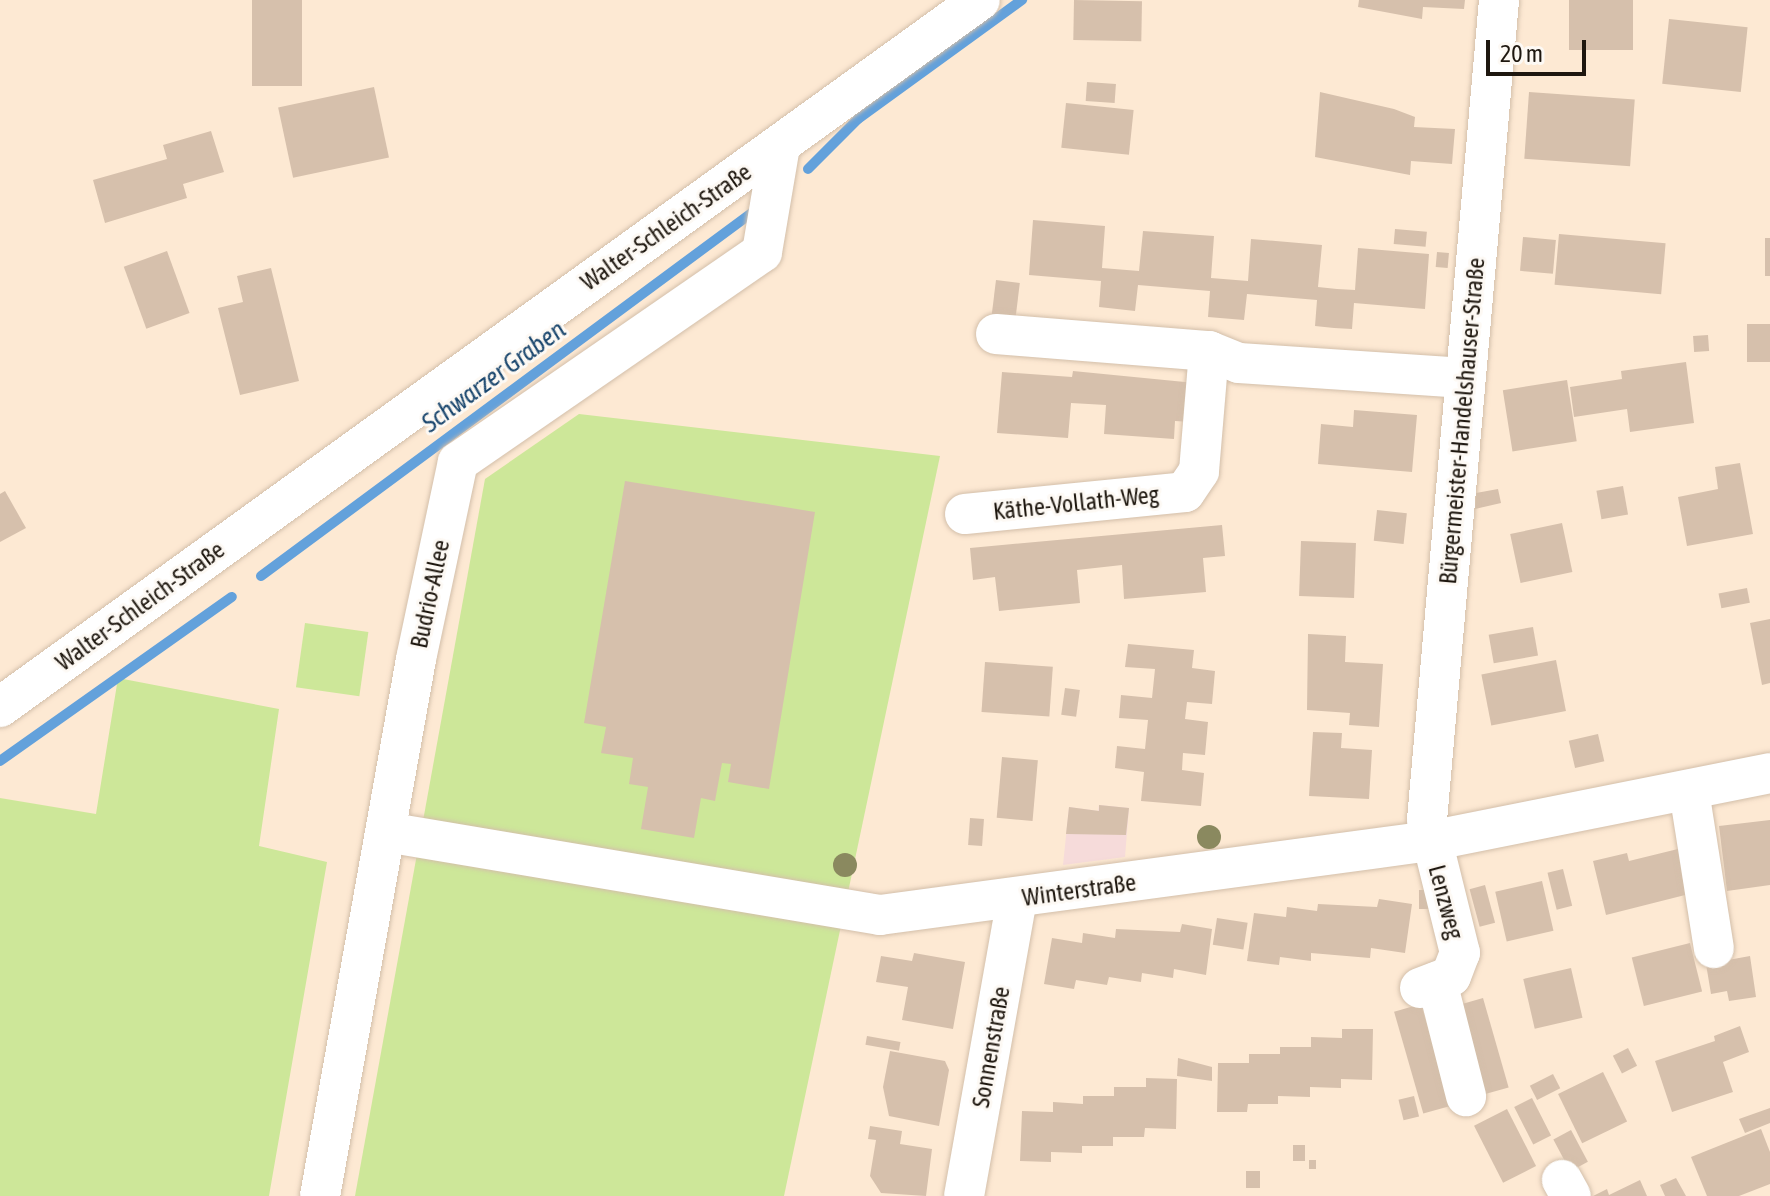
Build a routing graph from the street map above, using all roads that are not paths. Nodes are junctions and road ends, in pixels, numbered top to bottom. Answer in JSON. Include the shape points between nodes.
{"nodes":[{"id":1,"x":980,"y":0,"type":"edge"},
{"id":2,"x":1499,"y":0,"type":"edge"},
{"id":3,"x":780,"y":146,"type":"junction"},
{"id":4,"x":996,"y":334,"type":"dead end"},
{"id":5,"x":1209,"y":351,"type":"junction"},
{"id":6,"x":1465,"y":378,"type":"junction"},
{"id":7,"x":965,"y":514,"type":"dead end"},
{"id":8,"x":0,"y":707,"type":"edge"},
{"id":9,"x":1770,"y":773,"type":"edge"},
{"id":10,"x":1689,"y":791,"type":"junction"},
{"id":11,"x":386,"y":832,"type":"junction"},
{"id":12,"x":1430,"y":841,"type":"junction"},
{"id":13,"x":1017,"y":898,"type":"junction"},
{"id":14,"x":1714,"y":948,"type":"dead end"},
{"id":15,"x":1466,"y":1096,"type":"dead end"},
{"id":16,"x":320,"y":1196,"type":"edge"},
{"id":17,"x":964,"y":1196,"type":"edge"}],
"edges":[{"from":1,"to":3,"type":"street","name":"Walter-Schleich-Straße"},
{"from":2,"to":6,"type":"street","name":"Bürgermeister-Handelshauser-Straße"},
{"from":3,"to":8,"type":"street","name":"Walter-Schleich-Straße"},
{"from":3,"to":11,"type":"street","name":"Budrio-Allee","via":[[762,252],[458,462]]},
{"from":4,"to":5,"type":"street"},
{"from":5,"to":6,"type":"street","via":[[1239,363]]},
{"from":5,"to":7,"type":"street","name":"Käthe-Vollath-Weg","via":[[1199,471],[1185,492]]},
{"from":6,"to":12,"type":"street","name":"Bürgermeister-Handelshauser-Straße","via":[[1427,820]]},
{"from":9,"to":10,"type":"street","name":"Winterstraße"},
{"from":10,"to":12,"type":"street","name":"Winterstraße"},
{"from":10,"to":14,"type":"street"},
{"from":11,"to":13,"type":"street","name":"Winterstraße","via":[[495,832],[880,915]]},
{"from":11,"to":16,"type":"street","name":"Budrio-Allee"},
{"from":12,"to":13,"type":"street","name":"Winterstraße"},
{"from":12,"to":15,"type":"street","name":"Lenzweg","via":[[1460,953],[1451,976],[1428,985]]},
{"from":13,"to":17,"type":"street","name":"Sonnenstraße"}]}
